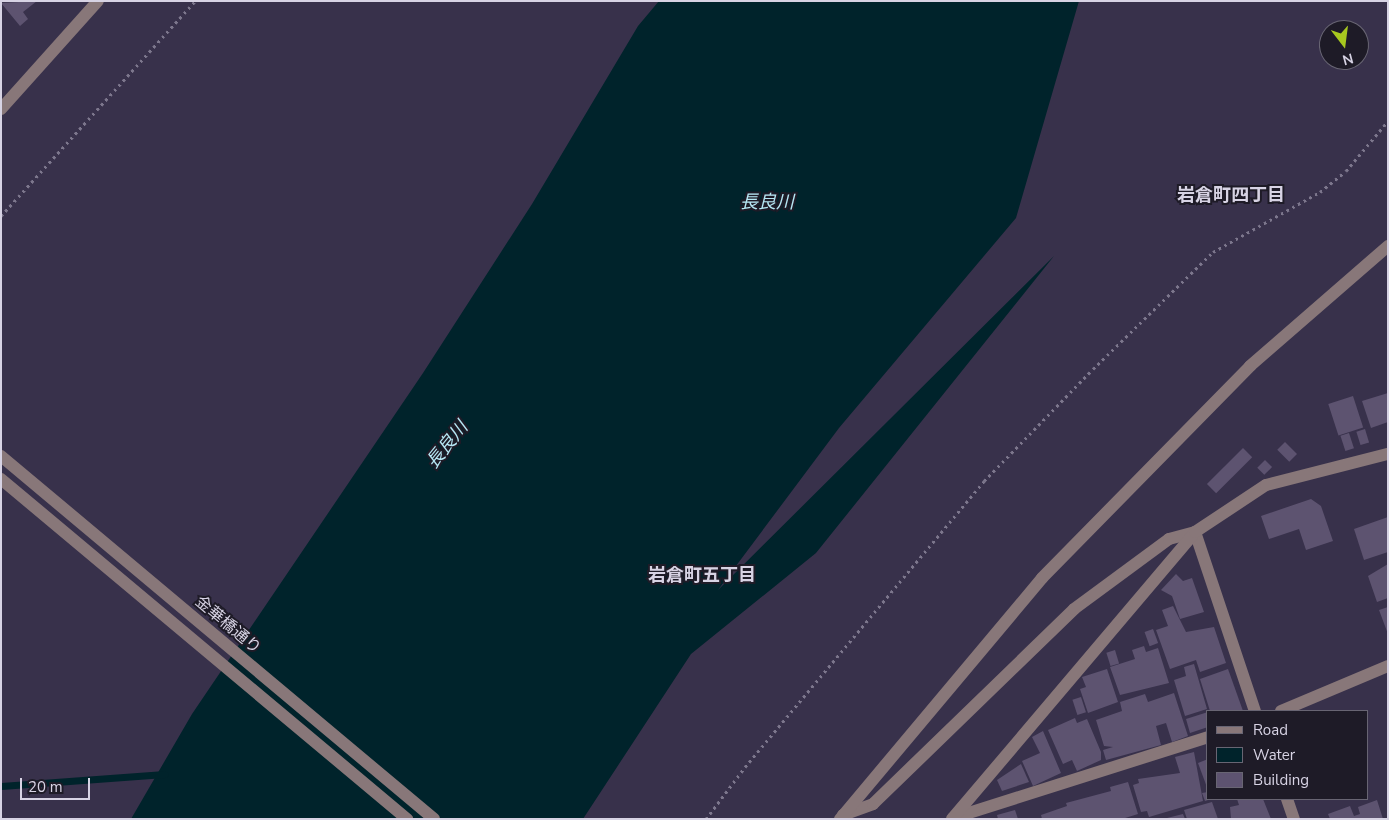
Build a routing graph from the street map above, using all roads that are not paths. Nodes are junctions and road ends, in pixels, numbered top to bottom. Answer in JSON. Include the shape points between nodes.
{"nodes":[{"id":1,"x":98,"y":1,"type":"edge"},
{"id":2,"x":1,"y":109,"type":"edge"},
{"id":3,"x":1388,"y":246,"type":"edge"},
{"id":4,"x":1388,"y":454,"type":"edge"},
{"id":5,"x":1,"y":456,"type":"edge"},
{"id":6,"x":1,"y":479,"type":"edge"},
{"id":7,"x":1195,"y":532,"type":"junction"},
{"id":8,"x":1388,"y":666,"type":"edge"},
{"id":9,"x":1256,"y":710,"type":"edge"},
{"id":10,"x":1284,"y":710,"type":"edge"},
{"id":11,"x":1206,"y":738,"type":"edge"},
{"id":12,"x":1287,"y":800,"type":"edge"},
{"id":13,"x":841,"y":817,"type":"edge"},
{"id":14,"x":407,"y":819,"type":"edge"},
{"id":15,"x":434,"y":819,"type":"edge"},
{"id":16,"x":952,"y":819,"type":"edge"},
{"id":17,"x":1294,"y":819,"type":"edge"}],
"edges":[{"from":1,"to":2,"type":"street"},
{"from":3,"to":13,"type":"street","via":[[1250,366],[1042,578]]},
{"from":4,"to":7,"type":"street","via":[[1266,484]]},
{"from":5,"to":15,"type":"street","name":"金華橋通り"},
{"from":6,"to":14,"type":"street","name":"金華橋通り"},
{"from":7,"to":9,"type":"street"},
{"from":7,"to":13,"type":"street","via":[[1169,539],[1074,609],[873,804]]},
{"from":7,"to":16,"type":"street"},
{"from":8,"to":10,"type":"street"},
{"from":11,"to":16,"type":"street"},
{"from":12,"to":17,"type":"street"}]}
